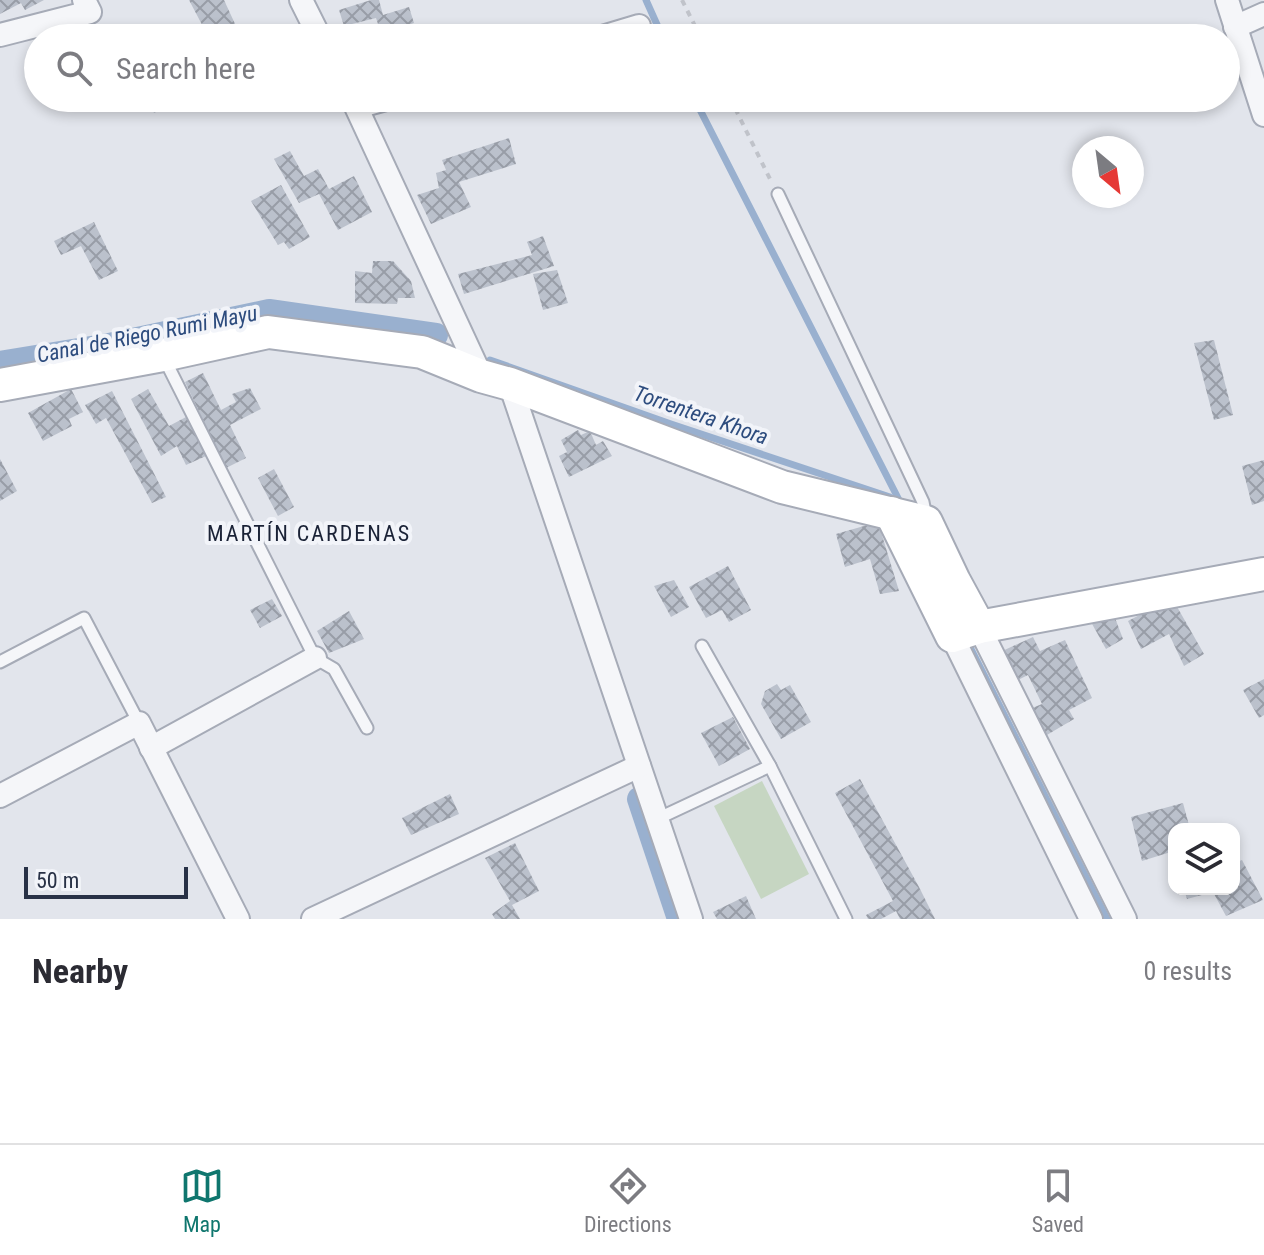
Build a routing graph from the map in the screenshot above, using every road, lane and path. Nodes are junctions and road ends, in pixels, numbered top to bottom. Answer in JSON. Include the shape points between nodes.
{"nodes":[{"id":1,"x":84,"y":0,"type":"edge"},
{"id":2,"x":301,"y":0,"type":"edge"},
{"id":3,"x":682,"y":0,"type":"edge"},
{"id":4,"x":1227,"y":0,"type":"edge"},
{"id":5,"x":1264,"y":14,"type":"edge"},
{"id":6,"x":43,"y":24,"type":"edge"},
{"id":7,"x":313,"y":24,"type":"edge"},
{"id":8,"x":694,"y":24,"type":"edge"},
{"id":9,"x":1234,"y":24,"type":"edge"},
{"id":10,"x":1240,"y":25,"type":"edge"},
{"id":11,"x":24,"y":29,"type":"edge"},
{"id":12,"x":0,"y":35,"type":"edge"},
{"id":13,"x":1240,"y":42,"type":"edge"},
{"id":14,"x":359,"y":112,"type":"edge"},
{"id":15,"x":737,"y":112,"type":"edge"},
{"id":16,"x":1264,"y":115,"type":"edge"},
{"id":17,"x":778,"y":194,"type":"joint"},
{"id":18,"x":163,"y":355,"type":"junction"},
{"id":19,"x":496,"y":380,"type":"junction"},
{"id":20,"x":0,"y":385,"type":"edge"},
{"id":21,"x":891,"y":513,"type":"junction"},
{"id":22,"x":926,"y":522,"type":"junction"},
{"id":23,"x":1264,"y":574,"type":"edge"},
{"id":24,"x":966,"y":631,"type":"junction"},
{"id":25,"x":702,"y":646,"type":"dead end"},
{"id":26,"x":315,"y":658,"type":"junction"},
{"id":27,"x":0,"y":662,"type":"edge"},
{"id":28,"x":139,"y":723,"type":"junction"},
{"id":29,"x":367,"y":728,"type":"dead end"},
{"id":30,"x":151,"y":748,"type":"junction"},
{"id":31,"x":639,"y":766,"type":"junction"},
{"id":32,"x":770,"y":766,"type":"junction"},
{"id":33,"x":0,"y":796,"type":"edge"},
{"id":34,"x":657,"y":819,"type":"junction"},
{"id":35,"x":238,"y":919,"type":"edge"},
{"id":36,"x":313,"y":919,"type":"edge"},
{"id":37,"x":691,"y":919,"type":"edge"},
{"id":38,"x":846,"y":919,"type":"edge"},
{"id":39,"x":1091,"y":919,"type":"edge"},
{"id":40,"x":1125,"y":919,"type":"edge"}],
"edges":[{"from":1,"to":6,"type":"street","via":[[90,12]]},
{"from":2,"to":7,"type":"street"},
{"from":3,"to":8,"type":"path"},
{"from":4,"to":9,"type":"street"},
{"from":5,"to":10,"type":"street"},
{"from":11,"to":12,"type":"street"},
{"from":13,"to":16,"type":"street"},
{"from":14,"to":19,"type":"street"},
{"from":15,"to":17,"type":"path"},
{"from":17,"to":22,"type":"lane","via":[[923,502]]},
{"from":18,"to":19,"type":"street","via":[[268,332],[422,352]]},
{"from":18,"to":20,"type":"street"},
{"from":18,"to":26,"type":"lane"},
{"from":19,"to":21,"type":"street","via":[[782,487]]},
{"from":19,"to":31,"type":"street"},
{"from":21,"to":22,"type":"street"},
{"from":21,"to":24,"type":"street"},
{"from":22,"to":24,"type":"street","via":[[954,581]]},
{"from":23,"to":24,"type":"street"},
{"from":24,"to":39,"type":"street"},
{"from":24,"to":40,"type":"street"},
{"from":25,"to":32,"type":"lane"},
{"from":26,"to":29,"type":"lane","via":[[334,669]]},
{"from":26,"to":30,"type":"street"},
{"from":27,"to":28,"type":"lane","via":[[84,618]]},
{"from":28,"to":30,"type":"street"},
{"from":28,"to":33,"type":"street"},
{"from":30,"to":35,"type":"street"},
{"from":31,"to":34,"type":"street"},
{"from":31,"to":36,"type":"street"},
{"from":32,"to":34,"type":"lane"},
{"from":32,"to":38,"type":"lane"},
{"from":34,"to":37,"type":"street"}]}
